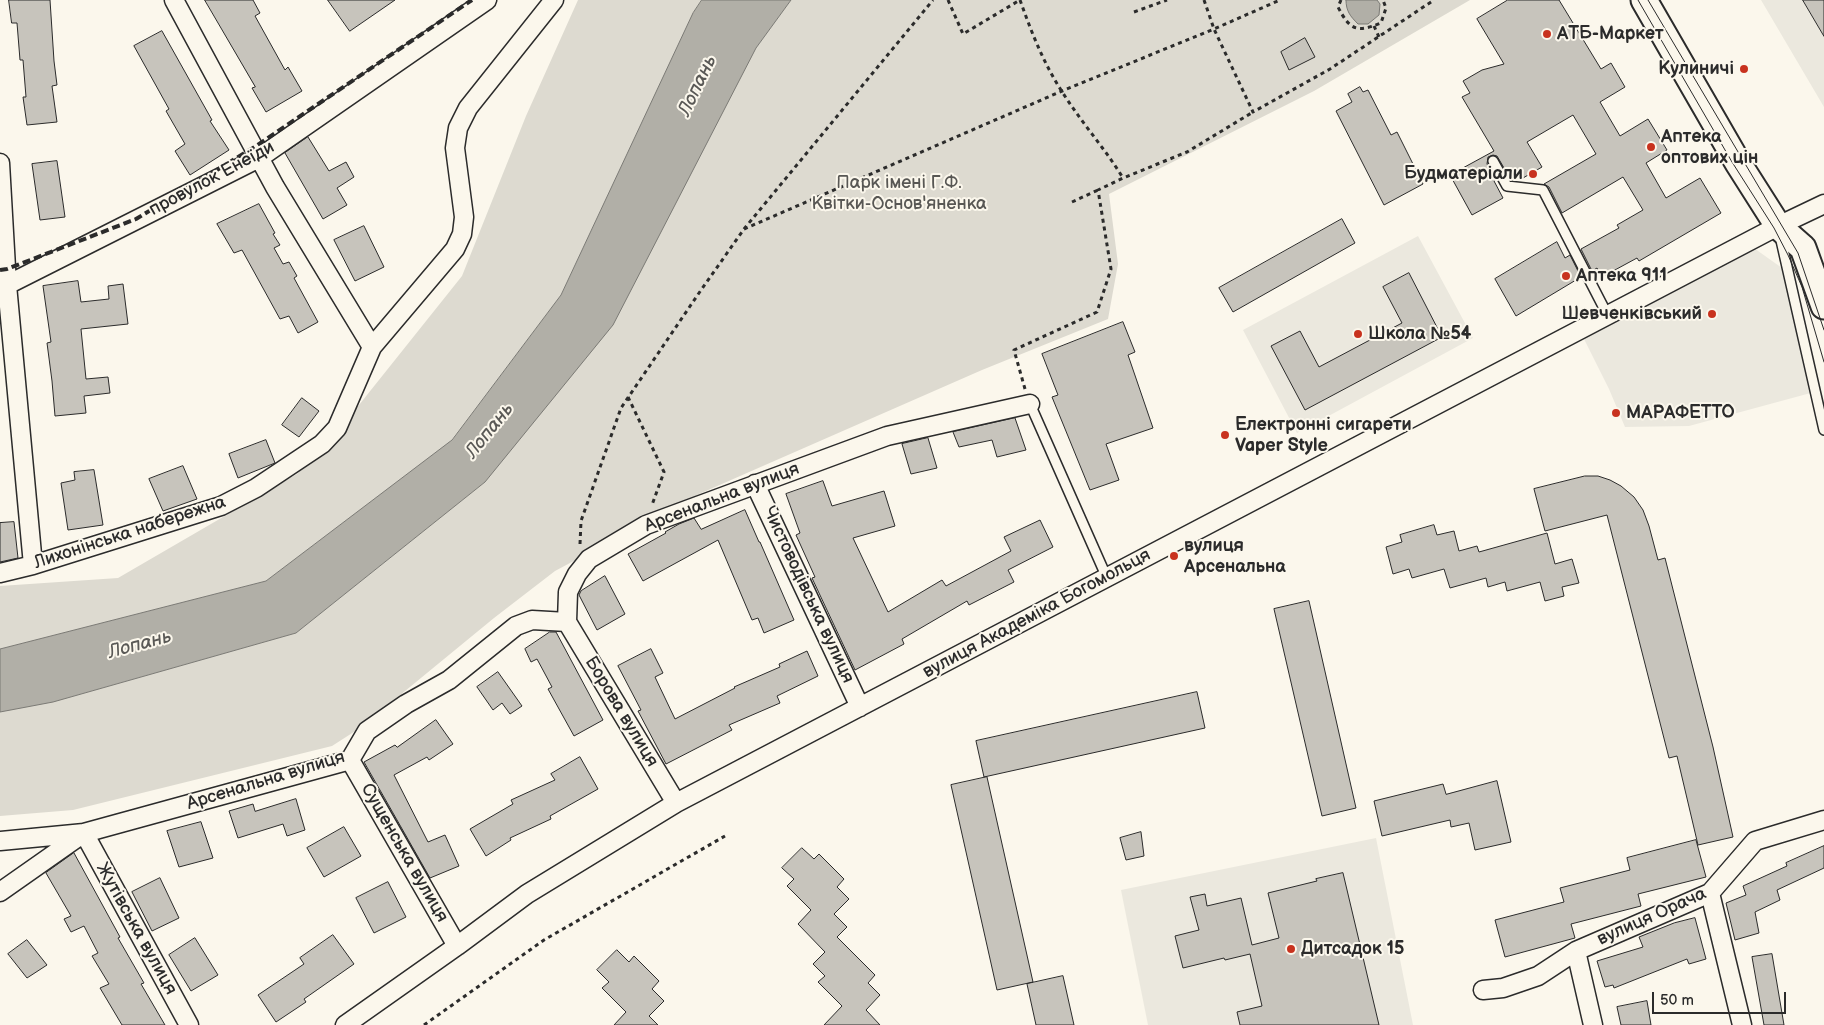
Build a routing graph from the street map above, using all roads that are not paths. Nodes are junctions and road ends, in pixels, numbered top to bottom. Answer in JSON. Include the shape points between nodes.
{"nodes":[{"id":1,"x":174,"y":0,"type":"edge"},
{"id":2,"x":487,"y":0,"type":"edge"},
{"id":3,"x":554,"y":0,"type":"edge"},
{"id":4,"x":1644,"y":0,"type":"edge"},
{"id":5,"x":259,"y":158,"type":"junction"},
{"id":6,"x":1493,"y":161,"type":"dead end"},
{"id":7,"x":0,"y":164,"type":"edge"},
{"id":8,"x":1824,"y":204,"type":"edge"},
{"id":9,"x":1778,"y":226,"type":"junction"},
{"id":10,"x":4,"y":286,"type":"edge"},
{"id":11,"x":1824,"y":306,"type":"edge"},
{"id":12,"x":1608,"y":316,"type":"junction"},
{"id":13,"x":372,"y":347,"type":"junction"},
{"id":14,"x":1030,"y":404,"type":"joint"},
{"id":15,"x":1824,"y":430,"type":"edge"},
{"id":16,"x":756,"y":484,"type":"junction"},
{"id":17,"x":33,"y":565,"type":"junction"},
{"id":18,"x":0,"y":572,"type":"edge"},
{"id":19,"x":1106,"y":578,"type":"junction"},
{"id":20,"x":567,"y":622,"type":"junction"},
{"id":21,"x":860,"y":707,"type":"junction"},
{"id":22,"x":350,"y":760,"type":"junction"},
{"id":23,"x":676,"y":803,"type":"junction"},
{"id":24,"x":1824,"y":820,"type":"edge"},
{"id":25,"x":84,"y":834,"type":"junction"},
{"id":26,"x":0,"y":841,"type":"edge"},
{"id":27,"x":0,"y":892,"type":"edge"},
{"id":28,"x":1710,"y":893,"type":"junction"},
{"id":29,"x":458,"y":946,"type":"junction"},
{"id":30,"x":1576,"y":951,"type":"junction"},
{"id":31,"x":1483,"y":990,"type":"dead end"},
{"id":32,"x":189,"y":1025,"type":"edge"},
{"id":33,"x":345,"y":1025,"type":"edge"},
{"id":34,"x":1593,"y":1025,"type":"edge"},
{"id":35,"x":1742,"y":1025,"type":"edge"}],
"edges":[{"from":1,"to":5,"type":"street"},
{"from":2,"to":5,"type":"street","name":"провулок Енеїди"},
{"from":3,"to":13,"type":"street","name":"Лихонінська набережна","via":[[468,108],[458,128],[455,148],[464,216],[462,234],[455,249]]},
{"from":4,"to":9,"type":"street"},
{"from":5,"to":10,"type":"street","name":"провулок Енеїди"},
{"from":5,"to":13,"type":"street"},
{"from":6,"to":12,"type":"lane","via":[[1507,186],[1543,190]]},
{"from":7,"to":10,"type":"street"},
{"from":8,"to":9,"type":"street","name":"вулиця Академіка Богомольця"},
{"from":9,"to":11,"type":"street","via":[[1803,248]]},
{"from":9,"to":12,"type":"street","name":"вулиця Академіка Богомольця"},
{"from":9,"to":15,"type":"lane"},
{"from":10,"to":17,"type":"street"},
{"from":12,"to":19,"type":"street","name":"вулиця Академіка Богомольця"},
{"from":13,"to":17,"type":"street","name":"Лихонінська набережна","via":[[336,428],[322,444],[256,488],[221,506]]},
{"from":14,"to":16,"type":"street","name":"Арсенальна вулиця","via":[[887,436]]},
{"from":14,"to":19,"type":"lane"},
{"from":16,"to":20,"type":"street","name":"Арсенальна вулиця","via":[[646,525],[589,559],[568,592]]},
{"from":16,"to":21,"type":"street","name":"Чистоводівська вулиця"},
{"from":17,"to":18,"type":"street","name":"Лихонінська набережна"},
{"from":19,"to":21,"type":"street","name":"вулиця Академіка Богомольця"},
{"from":20,"to":22,"type":"street","name":"Арсенальна вулиця","via":[[532,620],[516,626],[448,680],[367,731]]},
{"from":20,"to":23,"type":"street","name":"Борова вулиця"},
{"from":21,"to":23,"type":"street","name":"вулиця Академіка Богомольця"},
{"from":22,"to":25,"type":"street","name":"Арсенальна вулиця"},
{"from":22,"to":29,"type":"street","name":"Сущенська вулиця"},
{"from":23,"to":29,"type":"street","name":"вулиця Академіка Богомольця","via":[[527,894]]},
{"from":24,"to":28,"type":"street","name":"вулиця Орача","via":[[1755,841]]},
{"from":25,"to":26,"type":"street"},
{"from":25,"to":27,"type":"street","name":"Арсенальна вулиця"},
{"from":25,"to":32,"type":"street","name":"Жутівська вулиця"},
{"from":28,"to":30,"type":"street","name":"вулиця Орача"},
{"from":28,"to":35,"type":"street"},
{"from":29,"to":33,"type":"street","name":"вулиця Академіка Богомольця"},
{"from":30,"to":31,"type":"street","name":"вулиця Орача","via":[[1538,976],[1503,988]]},
{"from":30,"to":34,"type":"street"}]}
